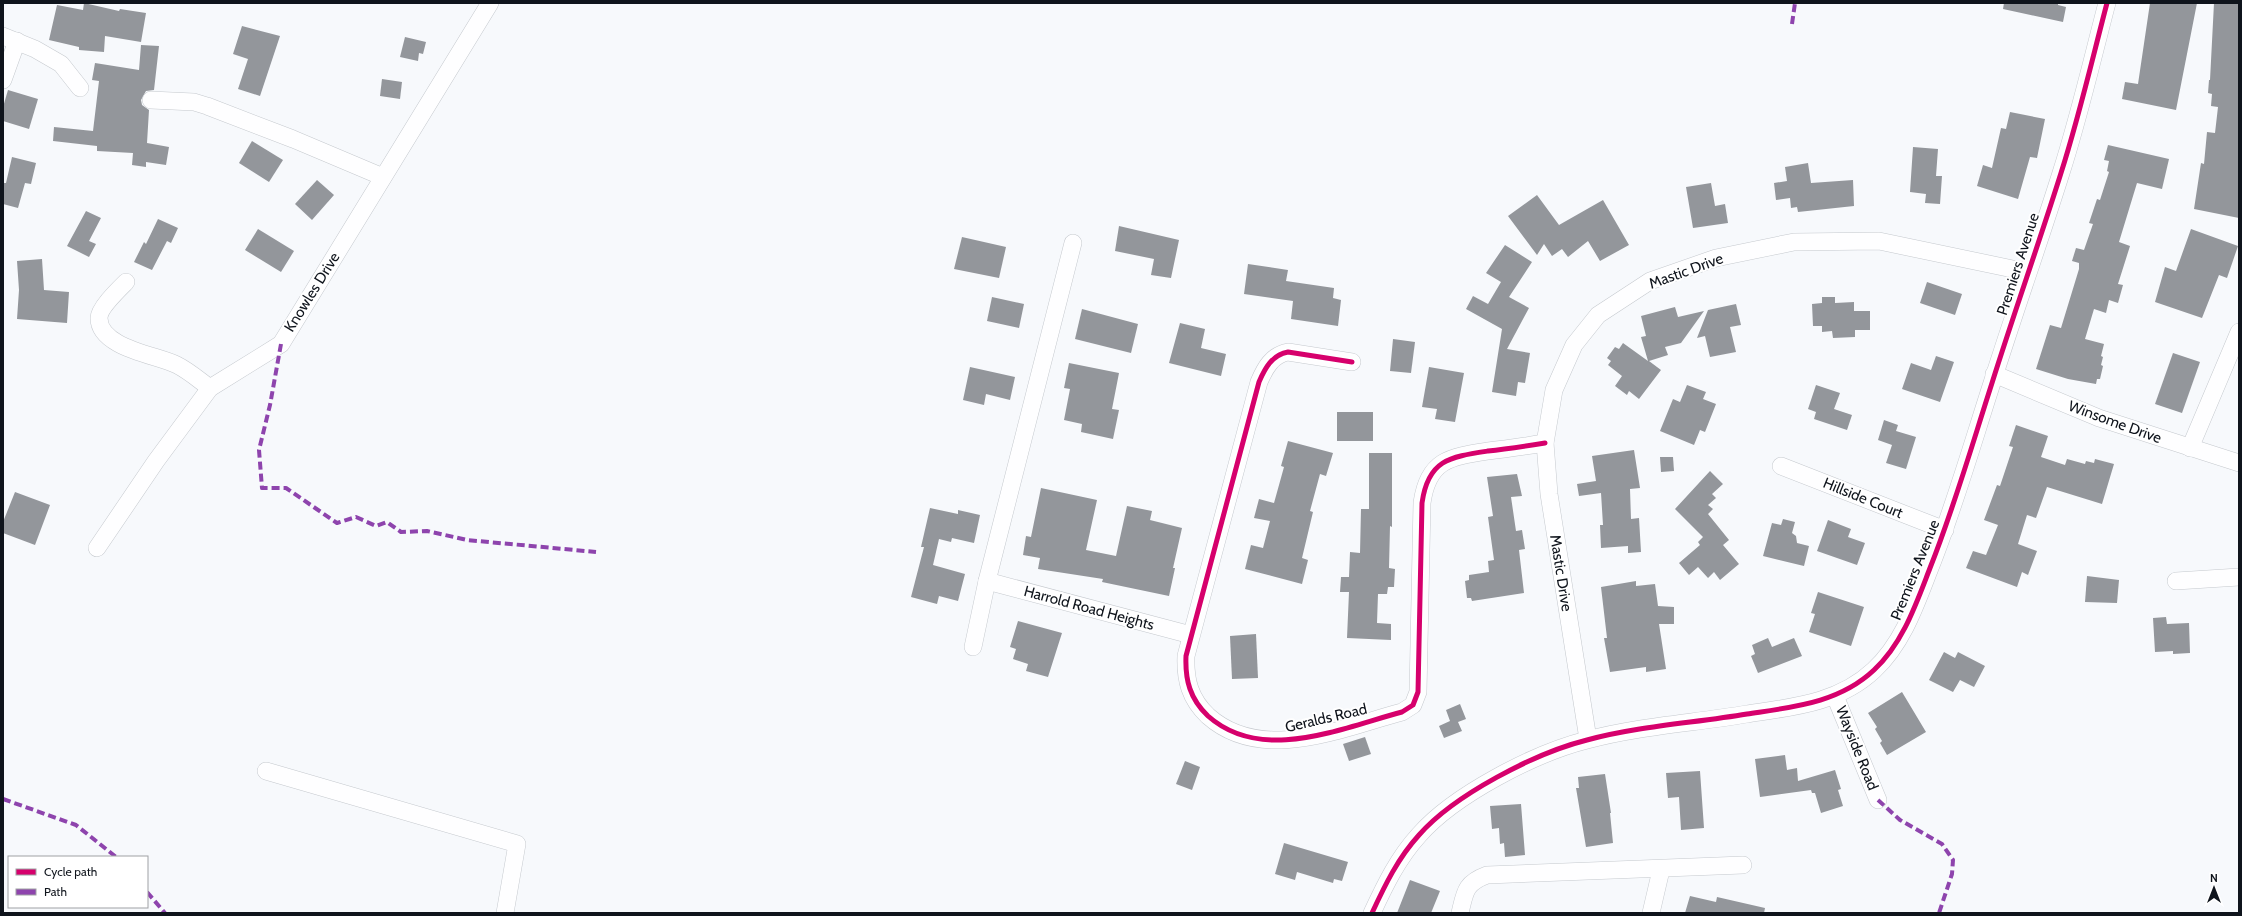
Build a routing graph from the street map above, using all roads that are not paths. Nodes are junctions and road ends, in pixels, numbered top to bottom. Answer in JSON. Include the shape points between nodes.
{"nodes":[{"id":1,"x":490,"y":3,"type":"edge"},
{"id":2,"x":2107,"y":3,"type":"edge"},
{"id":3,"x":10,"y":38,"type":"edge"},
{"id":4,"x":3,"y":80,"type":"edge"},
{"id":5,"x":80,"y":88,"type":"dead end"},
{"id":6,"x":151,"y":100,"type":"dead end"},
{"id":7,"x":383,"y":177,"type":"junction"},
{"id":8,"x":1073,"y":243,"type":"dead end"},
{"id":9,"x":2027,"y":272,"type":"junction"},
{"id":10,"x":126,"y":282,"type":"dead end"},
{"id":11,"x":2239,"y":332,"type":"edge"},
{"id":12,"x":1352,"y":362,"type":"dead end"},
{"id":13,"x":1994,"y":374,"type":"junction"},
{"id":14,"x":210,"y":388,"type":"junction"},
{"id":15,"x":1545,"y":444,"type":"junction"},
{"id":16,"x":2190,"y":448,"type":"junction"},
{"id":17,"x":2239,"y":463,"type":"edge"},
{"id":18,"x":1781,"y":466,"type":"dead end"},
{"id":19,"x":1945,"y":530,"type":"junction"},
{"id":20,"x":97,"y":548,"type":"dead end"},
{"id":21,"x":2239,"y":577,"type":"edge"},
{"id":22,"x":988,"y":581,"type":"junction"},
{"id":23,"x":2176,"y":581,"type":"dead end"},
{"id":24,"x":1191,"y":635,"type":"junction"},
{"id":25,"x":973,"y":647,"type":"dead end"},
{"id":26,"x":1835,"y":696,"type":"junction"},
{"id":27,"x":1588,"y":739,"type":"junction"},
{"id":28,"x":266,"y":772,"type":"dead end"},
{"id":29,"x":1878,"y":800,"type":"dead end"},
{"id":30,"x":1743,"y":865,"type":"dead end"},
{"id":31,"x":1661,"y":870,"type":"junction"},
{"id":32,"x":505,"y":913,"type":"edge"},
{"id":33,"x":1372,"y":913,"type":"edge"},
{"id":34,"x":1460,"y":913,"type":"edge"},
{"id":35,"x":1651,"y":913,"type":"edge"}],
"edges":[{"from":1,"to":7,"type":"street","name":"Knowles Drive"},
{"from":2,"to":9,"type":"street","name":"Premiers Avenue","via":[[2062,171]]},
{"from":3,"to":4,"type":"street"},
{"from":3,"to":5,"type":"street","via":[[61,64]]},
{"from":6,"to":7,"type":"street","via":[[194,102],[207,106]]},
{"from":7,"to":14,"type":"street","name":"Knowles Drive","via":[[281,344]]},
{"from":8,"to":22,"type":"street"},
{"from":9,"to":13,"type":"street","name":"Premiers Avenue"},
{"from":9,"to":15,"type":"street","name":"Mastic Drive","via":[[1879,241],[1794,242],[1716,258],[1650,281],[1598,315],[1574,345],[1554,390]]},
{"from":10,"to":14,"type":"street","via":[[103,308],[99,318],[102,328],[110,338],[123,346],[176,365]]},
{"from":11,"to":16,"type":"street"},
{"from":12,"to":24,"type":"street","name":"Geralds Road","via":[[1288,352],[1278,354],[1264,370]]},
{"from":13,"to":16,"type":"street","name":"Winsome Drive","via":[[2099,418]]},
{"from":13,"to":19,"type":"street","name":"Premiers Avenue"},
{"from":14,"to":20,"type":"street","name":"Knowles Drive"},
{"from":15,"to":24,"type":"street","name":"Geralds Road","via":[[1456,456],[1442,462],[1429,476],[1422,503],[1418,692],[1410,708],[1306,737],[1276,741],[1248,738],[1214,721],[1192,698],[1185,671]]},
{"from":15,"to":27,"type":"street","name":"Mastic Drive","via":[[1549,494]]},
{"from":16,"to":17,"type":"street","name":"Winsome Drive"},
{"from":18,"to":19,"type":"street","name":"Hillside Court"},
{"from":19,"to":26,"type":"street","name":"Premiers Avenue","via":[[1912,614],[1890,653],[1855,685]]},
{"from":21,"to":23,"type":"street"},
{"from":22,"to":24,"type":"street","name":"Harrold Road Heights"},
{"from":22,"to":25,"type":"street"},
{"from":26,"to":27,"type":"street","name":"Premiers Avenue","via":[[1808,704]]},
{"from":26,"to":29,"type":"street","name":"Wayside Road"},
{"from":27,"to":33,"type":"street","name":"Premiers Avenue","via":[[1529,761],[1479,788],[1435,819],[1418,836],[1392,870]]},
{"from":28,"to":32,"type":"street","via":[[517,844]]},
{"from":30,"to":31,"type":"street"},
{"from":31,"to":34,"type":"street","via":[[1487,875],[1469,885]]},
{"from":31,"to":35,"type":"street"}]}
